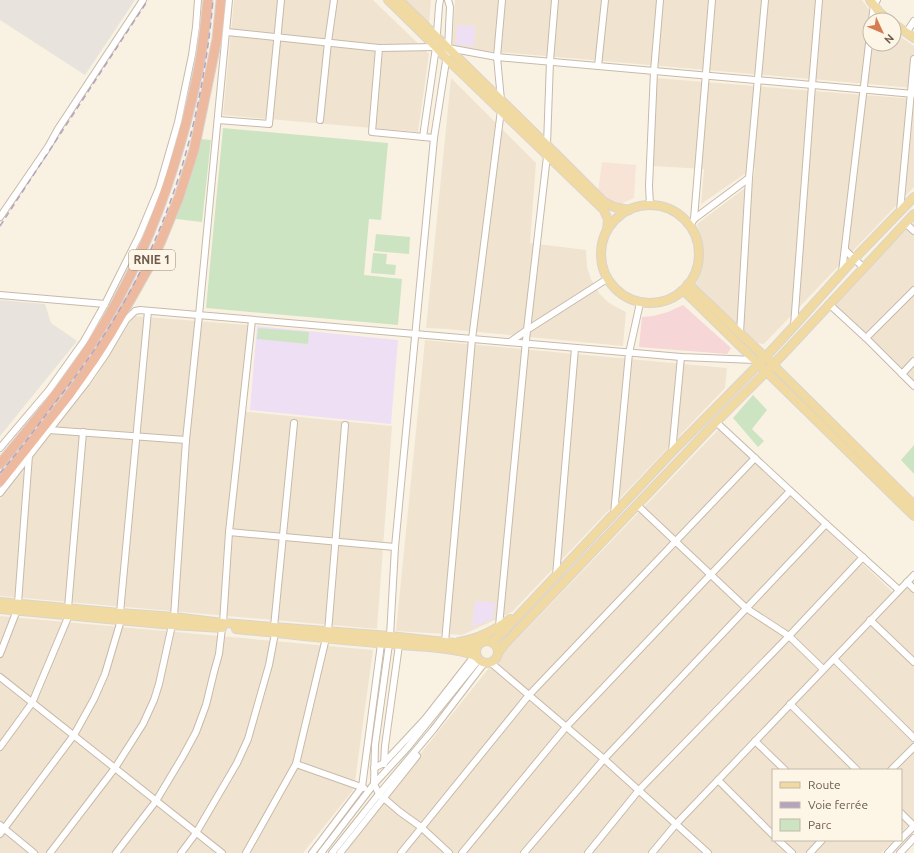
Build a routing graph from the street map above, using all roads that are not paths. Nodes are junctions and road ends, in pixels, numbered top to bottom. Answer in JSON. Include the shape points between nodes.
{"nodes":[{"id":1,"x":143,"y":0,"type":"edge"},
{"id":2,"x":198,"y":0,"type":"edge"},
{"id":3,"x":208,"y":0,"type":"edge"},
{"id":4,"x":221,"y":0,"type":"edge"},
{"id":5,"x":229,"y":0,"type":"edge"},
{"id":6,"x":281,"y":0,"type":"edge"},
{"id":7,"x":334,"y":0,"type":"edge"},
{"id":8,"x":388,"y":0,"type":"edge"},
{"id":9,"x":399,"y":0,"type":"edge"},
{"id":10,"x":440,"y":0,"type":"edge"},
{"id":11,"x":448,"y":0,"type":"edge"},
{"id":12,"x":502,"y":0,"type":"edge"},
{"id":13,"x":555,"y":0,"type":"edge"},
{"id":14,"x":604,"y":0,"type":"edge"},
{"id":15,"x":660,"y":0,"type":"edge"},
{"id":16,"x":712,"y":0,"type":"edge"},
{"id":17,"x":765,"y":0,"type":"edge"},
{"id":18,"x":819,"y":0,"type":"edge"},
{"id":19,"x":874,"y":2,"type":"edge"},
{"id":20,"x":873,"y":12,"type":"edge"},
{"id":21,"x":882,"y":12,"type":"edge"},
{"id":22,"x":914,"y":21,"type":"edge"},
{"id":23,"x":902,"y":29,"type":"edge"},
{"id":24,"x":227,"y":32,"type":"junction"},
{"id":25,"x":906,"y":32,"type":"junction"},
{"id":26,"x":437,"y":37,"type":"junction"},
{"id":27,"x":277,"y":38,"type":"junction"},
{"id":28,"x":914,"y":38,"type":"edge"},
{"id":29,"x":328,"y":42,"type":"junction"},
{"id":30,"x":436,"y":47,"type":"junction"},
{"id":31,"x":379,"y":48,"type":"junction"},
{"id":32,"x":448,"y":48,"type":"junction"},
{"id":33,"x":868,"y":52,"type":"edge"},
{"id":34,"x":497,"y":57,"type":"junction"},
{"id":35,"x":447,"y":59,"type":"junction"},
{"id":36,"x":914,"y":59,"type":"edge"},
{"id":37,"x":550,"y":61,"type":"junction"},
{"id":38,"x":598,"y":66,"type":"junction"},
{"id":39,"x":654,"y":71,"type":"junction"},
{"id":40,"x":706,"y":75,"type":"junction"},
{"id":41,"x":758,"y":80,"type":"junction"},
{"id":42,"x":812,"y":85,"type":"junction"},
{"id":43,"x":863,"y":89,"type":"junction"},
{"id":44,"x":912,"y":94,"type":"edge"},
{"id":45,"x":501,"y":100,"type":"junction"},
{"id":46,"x":501,"y":110,"type":"junction"},
{"id":47,"x":218,"y":120,"type":"junction"},
{"id":48,"x":320,"y":120,"type":"dead end"},
{"id":49,"x":424,"y":137,"type":"junction"},
{"id":50,"x":434,"y":138,"type":"junction"},
{"id":51,"x":547,"y":145,"type":"junction"},
{"id":52,"x":547,"y":156,"type":"junction"},
{"id":53,"x":748,"y":178,"type":"junction"},
{"id":54,"x":914,"y":197,"type":"edge"},
{"id":55,"x":650,"y":205,"type":"junction"},
{"id":56,"x":629,"y":210,"type":"junction"},
{"id":57,"x":900,"y":211,"type":"junction"},
{"id":58,"x":914,"y":214,"type":"edge"},
{"id":59,"x":0,"y":217,"type":"edge"},
{"id":60,"x":692,"y":223,"type":"junction"},
{"id":61,"x":905,"y":223,"type":"junction"},
{"id":62,"x":607,"y":230,"type":"junction"},
{"id":63,"x":914,"y":231,"type":"edge"},
{"id":64,"x":845,"y":250,"type":"junction"},
{"id":65,"x":854,"y":259,"type":"junction"},
{"id":66,"x":864,"y":268,"type":"junction"},
{"id":67,"x":842,"y":272,"type":"junction"},
{"id":68,"x":607,"y":279,"type":"junction"},
{"id":69,"x":686,"y":287,"type":"junction"},
{"id":70,"x":914,"y":290,"type":"edge"},
{"id":71,"x":0,"y":295,"type":"edge"},
{"id":72,"x":640,"y":302,"type":"junction"},
{"id":73,"x":105,"y":304,"type":"junction"},
{"id":74,"x":829,"y":304,"type":"junction"},
{"id":75,"x":148,"y":311,"type":"junction"},
{"id":76,"x":199,"y":315,"type":"junction"},
{"id":77,"x":252,"y":320,"type":"junction"},
{"id":78,"x":794,"y":326,"type":"junction"},
{"id":79,"x":527,"y":330,"type":"junction"},
{"id":80,"x":740,"y":333,"type":"junction"},
{"id":81,"x":415,"y":334,"type":"junction"},
{"id":82,"x":866,"y":338,"type":"junction"},
{"id":83,"x":472,"y":339,"type":"junction"},
{"id":84,"x":510,"y":342,"type":"junction"},
{"id":85,"x":526,"y":344,"type":"junction"},
{"id":86,"x":575,"y":348,"type":"junction"},
{"id":87,"x":629,"y":353,"type":"junction"},
{"id":88,"x":681,"y":357,"type":"junction"},
{"id":89,"x":765,"y":357,"type":"junction"},
{"id":90,"x":914,"y":361,"type":"edge"},
{"id":91,"x":757,"y":362,"type":"junction"},
{"id":92,"x":770,"y":368,"type":"junction"},
{"id":93,"x":902,"y":374,"type":"junction"},
{"id":94,"x":914,"y":386,"type":"edge"},
{"id":95,"x":716,"y":422,"type":"junction"},
{"id":96,"x":294,"y":423,"type":"dead end"},
{"id":97,"x":346,"y":425,"type":"dead end"},
{"id":98,"x":49,"y":430,"type":"junction"},
{"id":99,"x":83,"y":432,"type":"junction"},
{"id":100,"x":136,"y":436,"type":"junction"},
{"id":101,"x":186,"y":440,"type":"junction"},
{"id":102,"x":6,"y":441,"type":"junction"},
{"id":103,"x":14,"y":447,"type":"junction"},
{"id":104,"x":0,"y":448,"type":"edge"},
{"id":105,"x":672,"y":452,"type":"junction"},
{"id":106,"x":29,"y":455,"type":"junction"},
{"id":107,"x":755,"y":458,"type":"junction"},
{"id":108,"x":0,"y":464,"type":"edge"},
{"id":109,"x":0,"y":482,"type":"edge"},
{"id":110,"x":790,"y":490,"type":"junction"},
{"id":111,"x":0,"y":493,"type":"edge"},
{"id":112,"x":914,"y":504,"type":"edge"},
{"id":113,"x":637,"y":505,"type":"junction"},
{"id":114,"x":614,"y":514,"type":"junction"},
{"id":115,"x":914,"y":516,"type":"edge"},
{"id":116,"x":826,"y":524,"type":"junction"},
{"id":117,"x":230,"y":532,"type":"junction"},
{"id":118,"x":283,"y":537,"type":"junction"},
{"id":119,"x":676,"y":541,"type":"junction"},
{"id":120,"x":336,"y":542,"type":"junction"},
{"id":121,"x":395,"y":547,"type":"junction"},
{"id":122,"x":863,"y":557,"type":"junction"},
{"id":123,"x":711,"y":574,"type":"junction"},
{"id":124,"x":914,"y":575,"type":"edge"},
{"id":125,"x":556,"y":576,"type":"junction"},
{"id":126,"x":907,"y":582,"type":"junction"},
{"id":127,"x":914,"y":589,"type":"edge"},
{"id":128,"x":899,"y":590,"type":"junction"},
{"id":129,"x":0,"y":602,"type":"edge"},
{"id":130,"x":527,"y":606,"type":"junction"},
{"id":131,"x":18,"y":607,"type":"junction"},
{"id":132,"x":746,"y":608,"type":"junction"},
{"id":133,"x":0,"y":609,"type":"edge"},
{"id":134,"x":68,"y":611,"type":"junction"},
{"id":135,"x":120,"y":616,"type":"junction"},
{"id":136,"x":870,"y":620,"type":"junction"},
{"id":137,"x":173,"y":621,"type":"junction"},
{"id":138,"x":222,"y":626,"type":"junction"},
{"id":139,"x":499,"y":626,"type":"junction"},
{"id":140,"x":274,"y":630,"type":"junction"},
{"id":141,"x":327,"y":635,"type":"junction"},
{"id":142,"x":789,"y":636,"type":"junction"},
{"id":143,"x":387,"y":641,"type":"junction"},
{"id":144,"x":445,"y":642,"type":"junction"},
{"id":145,"x":454,"y":642,"type":"junction"},
{"id":146,"x":492,"y":642,"type":"junction"},
{"id":147,"x":479,"y":644,"type":"junction"},
{"id":148,"x":399,"y":645,"type":"junction"},
{"id":149,"x":498,"y":653,"type":"junction"},
{"id":150,"x":0,"y":654,"type":"edge"},
{"id":151,"x":834,"y":659,"type":"junction"},
{"id":152,"x":483,"y":660,"type":"junction"},
{"id":153,"x":914,"y":662,"type":"edge"},
{"id":154,"x":823,"y":670,"type":"junction"},
{"id":155,"x":0,"y":677,"type":"edge"},
{"id":156,"x":529,"y":696,"type":"junction"},
{"id":157,"x":32,"y":703,"type":"junction"},
{"id":158,"x":790,"y":704,"type":"junction"},
{"id":159,"x":566,"y":727,"type":"junction"},
{"id":160,"x":74,"y":735,"type":"junction"},
{"id":161,"x":914,"y":738,"type":"edge"},
{"id":162,"x":755,"y":741,"type":"junction"},
{"id":163,"x":914,"y":746,"type":"edge"},
{"id":164,"x":0,"y":747,"type":"edge"},
{"id":165,"x":604,"y":759,"type":"junction"},
{"id":166,"x":384,"y":763,"type":"junction"},
{"id":167,"x":296,"y":764,"type":"junction"},
{"id":168,"x":115,"y":768,"type":"junction"},
{"id":169,"x":374,"y":768,"type":"junction"},
{"id":170,"x":784,"y":769,"type":"edge"},
{"id":171,"x":856,"y":769,"type":"edge"},
{"id":172,"x":892,"y":769,"type":"edge"},
{"id":173,"x":383,"y":775,"type":"junction"},
{"id":174,"x":718,"y":780,"type":"junction"},
{"id":175,"x":374,"y":784,"type":"junction"},
{"id":176,"x":362,"y":787,"type":"junction"},
{"id":177,"x":386,"y":787,"type":"junction"},
{"id":178,"x":639,"y":790,"type":"junction"},
{"id":179,"x":368,"y":791,"type":"junction"},
{"id":180,"x":381,"y":796,"type":"junction"},
{"id":181,"x":156,"y":801,"type":"junction"},
{"id":182,"x":902,"y":814,"type":"edge"},
{"id":183,"x":676,"y":824,"type":"junction"},
{"id":184,"x":914,"y":826,"type":"edge"},
{"id":185,"x":421,"y":827,"type":"junction"},
{"id":186,"x":1,"y":829,"type":"edge"},
{"id":187,"x":196,"y":833,"type":"junction"},
{"id":188,"x":772,"y":834,"type":"edge"},
{"id":189,"x":914,"y":838,"type":"edge"},
{"id":190,"x":902,"y":839,"type":"edge"},
{"id":191,"x":779,"y":841,"type":"edge"},
{"id":192,"x":821,"y":841,"type":"edge"},
{"id":193,"x":900,"y":841,"type":"edge"},
{"id":194,"x":34,"y":853,"type":"edge"},
{"id":195,"x":50,"y":853,"type":"edge"},
{"id":196,"x":116,"y":853,"type":"edge"},
{"id":197,"x":181,"y":853,"type":"edge"},
{"id":198,"x":222,"y":853,"type":"edge"},
{"id":199,"x":246,"y":853,"type":"edge"},
{"id":200,"x":312,"y":853,"type":"edge"},
{"id":201,"x":322,"y":853,"type":"edge"},
{"id":202,"x":332,"y":853,"type":"edge"},
{"id":203,"x":340,"y":853,"type":"edge"},
{"id":204,"x":401,"y":853,"type":"edge"},
{"id":205,"x":449,"y":853,"type":"edge"},
{"id":206,"x":462,"y":853,"type":"edge"},
{"id":207,"x":524,"y":853,"type":"edge"},
{"id":208,"x":588,"y":853,"type":"edge"},
{"id":209,"x":652,"y":853,"type":"edge"},
{"id":210,"x":708,"y":853,"type":"edge"},
{"id":211,"x":792,"y":853,"type":"edge"},
{"id":212,"x":810,"y":853,"type":"edge"},
{"id":213,"x":888,"y":853,"type":"edge"},
{"id":214,"x":900,"y":853,"type":"edge"}],
"edges":[{"from":1,"to":59,"type":"street"},
{"from":2,"to":73,"type":"street","via":[[192,55],[178,122],[159,188],[139,236]]},
{"from":3,"to":103,"type":"highway","number":"RNIE 1","via":[[198,72],[185,126],[163,200],[146,242],[114,307],[92,343]]},
{"from":4,"to":109,"type":"highway","number":"RNIE 1","via":[[217,39],[194,150],[162,241],[93,361]]},
{"from":5,"to":24,"type":"street"},
{"from":6,"to":27,"type":"street"},
{"from":7,"to":29,"type":"street"},
{"from":8,"to":30,"type":"main road"},
{"from":9,"to":26,"type":"main road"},
{"from":10,"to":26,"type":"street"},
{"from":11,"to":32,"type":"street"},
{"from":12,"to":34,"type":"street"},
{"from":13,"to":37,"type":"street"},
{"from":14,"to":38,"type":"street"},
{"from":15,"to":39,"type":"street"},
{"from":16,"to":40,"type":"street"},
{"from":17,"to":41,"type":"street"},
{"from":18,"to":42,"type":"street"},
{"from":19,"to":20,"type":"street"},
{"from":19,"to":21,"type":"main road"},
{"from":22,"to":25,"type":"street"},
{"from":23,"to":25,"type":"main road"},
{"from":24,"to":27,"type":"street"},
{"from":24,"to":47,"type":"street"},
{"from":25,"to":28,"type":"main road"},
{"from":26,"to":30,"type":"street"},
{"from":26,"to":32,"type":"main road"},
{"from":27,"to":29,"type":"street"},
{"from":27,"to":47,"type":"street","via":[[269,124]]},
{"from":29,"to":31,"type":"street"},
{"from":29,"to":48,"type":"street"},
{"from":30,"to":31,"type":"street"},
{"from":30,"to":35,"type":"main road"},
{"from":30,"to":49,"type":"street"},
{"from":31,"to":49,"type":"street","via":[[372,132]]},
{"from":32,"to":34,"type":"street"},
{"from":32,"to":35,"type":"street"},
{"from":32,"to":45,"type":"main road"},
{"from":33,"to":43,"type":"street"},
{"from":34,"to":37,"type":"street"},
{"from":34,"to":45,"type":"street"},
{"from":35,"to":46,"type":"main road"},
{"from":35,"to":50,"type":"street"},
{"from":36,"to":44,"type":"street"},
{"from":37,"to":38,"type":"street"},
{"from":37,"to":51,"type":"street"},
{"from":38,"to":39,"type":"street"},
{"from":39,"to":40,"type":"street"},
{"from":39,"to":55,"type":"street"},
{"from":40,"to":41,"type":"street"},
{"from":40,"to":60,"type":"street"},
{"from":41,"to":42,"type":"street"},
{"from":41,"to":53,"type":"street"},
{"from":42,"to":43,"type":"street"},
{"from":42,"to":78,"type":"street"},
{"from":43,"to":44,"type":"street"},
{"from":43,"to":64,"type":"street"},
{"from":44,"to":57,"type":"street"},
{"from":45,"to":51,"type":"main road"},
{"from":46,"to":52,"type":"main road"},
{"from":46,"to":83,"type":"street"},
{"from":47,"to":76,"type":"street"},
{"from":49,"to":50,"type":"street"},
{"from":50,"to":81,"type":"street"},
{"from":51,"to":56,"type":"main road","via":[[604,202]]},
{"from":52,"to":62,"type":"main road","via":[[604,210],[608,220]]},
{"from":52,"to":79,"type":"street"},
{"from":53,"to":60,"type":"street"},
{"from":53,"to":80,"type":"street"},
{"from":54,"to":57,"type":"main road"},
{"from":55,"to":56,"type":"main road"},
{"from":55,"to":60,"type":"main road","via":[[662,206]]},
{"from":56,"to":62,"type":"main road","via":[[617,217]]},
{"from":57,"to":65,"type":"main road"},
{"from":58,"to":61,"type":"main road"},
{"from":60,"to":69,"type":"main road","via":[[699,255],[696,270]]},
{"from":61,"to":63,"type":"street"},
{"from":61,"to":66,"type":"main road"},
{"from":62,"to":68,"type":"main road","via":[[600,256]]},
{"from":64,"to":65,"type":"street"},
{"from":64,"to":67,"type":"street"},
{"from":65,"to":66,"type":"street"},
{"from":65,"to":67,"type":"main road"},
{"from":66,"to":74,"type":"main road"},
{"from":67,"to":78,"type":"main road"},
{"from":68,"to":72,"type":"main road","via":[[621,294]]},
{"from":68,"to":79,"type":"street"},
{"from":69,"to":72,"type":"main road","via":[[676,296],[663,302]]},
{"from":69,"to":80,"type":"main road"},
{"from":69,"to":91,"type":"main road"},
{"from":70,"to":82,"type":"street"},
{"from":71,"to":73,"type":"street"},
{"from":72,"to":87,"type":"street"},
{"from":73,"to":102,"type":"street","via":[[84,341],[54,383]]},
{"from":74,"to":82,"type":"street"},
{"from":74,"to":92,"type":"main road"},
{"from":75,"to":76,"type":"street"},
{"from":75,"to":98,"type":"street","via":[[135,311],[126,320],[106,354]]},
{"from":75,"to":100,"type":"street"},
{"from":76,"to":77,"type":"street"},
{"from":76,"to":101,"type":"street"},
{"from":77,"to":81,"type":"street"},
{"from":77,"to":117,"type":"street"},
{"from":78,"to":89,"type":"main road"},
{"from":79,"to":84,"type":"street"},
{"from":79,"to":85,"type":"street"},
{"from":80,"to":89,"type":"main road"},
{"from":81,"to":83,"type":"street"},
{"from":81,"to":121,"type":"street"},
{"from":82,"to":93,"type":"street"},
{"from":83,"to":84,"type":"street"},
{"from":83,"to":144,"type":"street"},
{"from":84,"to":85,"type":"street"},
{"from":85,"to":86,"type":"street"},
{"from":85,"to":139,"type":"street"},
{"from":86,"to":87,"type":"street"},
{"from":86,"to":125,"type":"street"},
{"from":87,"to":88,"type":"street"},
{"from":87,"to":114,"type":"street"},
{"from":88,"to":91,"type":"street"},
{"from":88,"to":105,"type":"street"},
{"from":89,"to":91,"type":"main road"},
{"from":89,"to":92,"type":"main road"},
{"from":90,"to":93,"type":"street"},
{"from":91,"to":92,"type":"main road"},
{"from":91,"to":105,"type":"main road"},
{"from":92,"to":95,"type":"main road"},
{"from":92,"to":112,"type":"main road"},
{"from":92,"to":115,"type":"main road"},
{"from":93,"to":94,"type":"street"},
{"from":95,"to":107,"type":"street"},
{"from":95,"to":113,"type":"main road"},
{"from":96,"to":118,"type":"street"},
{"from":97,"to":120,"type":"street"},
{"from":98,"to":99,"type":"street"},
{"from":98,"to":106,"type":"street"},
{"from":99,"to":100,"type":"street"},
{"from":99,"to":134,"type":"street"},
{"from":100,"to":101,"type":"street"},
{"from":100,"to":135,"type":"street"},
{"from":101,"to":137,"type":"street"},
{"from":102,"to":103,"type":"street"},
{"from":102,"to":104,"type":"street"},
{"from":103,"to":108,"type":"highway","number":"RNIE 1"},
{"from":105,"to":114,"type":"main road"},
{"from":106,"to":111,"type":"street"},
{"from":106,"to":131,"type":"street"},
{"from":107,"to":110,"type":"street"},
{"from":107,"to":119,"type":"street"},
{"from":110,"to":116,"type":"street"},
{"from":110,"to":123,"type":"street"},
{"from":113,"to":119,"type":"street"},
{"from":113,"to":149,"type":"main road"},
{"from":114,"to":125,"type":"main road"},
{"from":116,"to":122,"type":"street"},
{"from":116,"to":132,"type":"street"},
{"from":117,"to":118,"type":"street"},
{"from":117,"to":138,"type":"street"},
{"from":118,"to":120,"type":"street"},
{"from":118,"to":140,"type":"street"},
{"from":119,"to":123,"type":"street"},
{"from":119,"to":156,"type":"street"},
{"from":120,"to":121,"type":"street"},
{"from":120,"to":141,"type":"street"},
{"from":121,"to":143,"type":"street"},
{"from":122,"to":128,"type":"street"},
{"from":122,"to":142,"type":"street"},
{"from":123,"to":132,"type":"street"},
{"from":123,"to":159,"type":"street"},
{"from":124,"to":126,"type":"street"},
{"from":125,"to":130,"type":"main road"},
{"from":126,"to":127,"type":"street"},
{"from":126,"to":128,"type":"street"},
{"from":128,"to":136,"type":"street"},
{"from":129,"to":131,"type":"main road"},
{"from":130,"to":139,"type":"main road"},
{"from":130,"to":146,"type":"main road"},
{"from":131,"to":133,"type":"main road"},
{"from":131,"to":134,"type":"main road"},
{"from":131,"to":150,"type":"street"},
{"from":132,"to":142,"type":"street"},
{"from":132,"to":165,"type":"street"},
{"from":134,"to":135,"type":"main road"},
{"from":134,"to":157,"type":"street"},
{"from":135,"to":137,"type":"main road"},
{"from":135,"to":160,"type":"street","via":[[100,686]]},
{"from":136,"to":151,"type":"street"},
{"from":136,"to":153,"type":"street"},
{"from":137,"to":138,"type":"main road"},
{"from":137,"to":168,"type":"street","via":[[152,705],[144,724]]},
{"from":138,"to":140,"type":"main road"},
{"from":138,"to":181,"type":"street","via":[[217,660],[199,725]]},
{"from":139,"to":145,"type":"main road","via":[[479,637]]},
{"from":140,"to":141,"type":"main road"},
{"from":140,"to":187,"type":"street","via":[[269,664],[248,739]]},
{"from":141,"to":143,"type":"main road"},
{"from":141,"to":143,"type":"main road"},
{"from":141,"to":167,"type":"street"},
{"from":142,"to":154,"type":"street"},
{"from":142,"to":178,"type":"street"},
{"from":143,"to":144,"type":"main road"},
{"from":143,"to":148,"type":"main road"},
{"from":143,"to":169,"type":"street"},
{"from":143,"to":176,"type":"street"},
{"from":144,"to":145,"type":"main road"},
{"from":145,"to":147,"type":"main road","via":[[472,646]]},
{"from":146,"to":147,"type":"main road","via":[[485,641]]},
{"from":146,"to":149,"type":"main road"},
{"from":147,"to":152,"type":"main road","via":[[476,651]]},
{"from":148,"to":152,"type":"main road","via":[[447,649]]},
{"from":148,"to":166,"type":"street"},
{"from":149,"to":152,"type":"main road","via":[[495,659]]},
{"from":151,"to":154,"type":"street"},
{"from":151,"to":161,"type":"street"},
{"from":152,"to":156,"type":"street"},
{"from":152,"to":166,"type":"street"},
{"from":152,"to":173,"type":"street"},
{"from":152,"to":177,"type":"street","via":[[433,730]]},
{"from":152,"to":180,"type":"street","via":[[475,683]]},
{"from":154,"to":158,"type":"street"},
{"from":155,"to":157,"type":"street"},
{"from":156,"to":159,"type":"street"},
{"from":156,"to":185,"type":"street"},
{"from":157,"to":160,"type":"street"},
{"from":157,"to":164,"type":"street"},
{"from":158,"to":162,"type":"street"},
{"from":158,"to":171,"type":"street"},
{"from":159,"to":165,"type":"street"},
{"from":159,"to":206,"type":"street"},
{"from":160,"to":168,"type":"street"},
{"from":160,"to":186,"type":"street"},
{"from":162,"to":170,"type":"street"},
{"from":162,"to":174,"type":"street"},
{"from":163,"to":172,"type":"street"},
{"from":165,"to":178,"type":"street"},
{"from":165,"to":207,"type":"street"},
{"from":166,"to":169,"type":"street"},
{"from":166,"to":173,"type":"street"},
{"from":167,"to":176,"type":"street"},
{"from":167,"to":199,"type":"street"},
{"from":168,"to":181,"type":"street"},
{"from":168,"to":195,"type":"street"},
{"from":169,"to":175,"type":"street"},
{"from":173,"to":175,"type":"street"},
{"from":173,"to":177,"type":"street"},
{"from":174,"to":183,"type":"street"},
{"from":174,"to":188,"type":"street"},
{"from":175,"to":179,"type":"street"},
{"from":175,"to":180,"type":"street"},
{"from":176,"to":179,"type":"street"},
{"from":176,"to":200,"type":"street"},
{"from":177,"to":180,"type":"street"},
{"from":178,"to":183,"type":"street"},
{"from":178,"to":208,"type":"street"},
{"from":179,"to":201,"type":"street"},
{"from":180,"to":185,"type":"street"},
{"from":180,"to":202,"type":"street"},
{"from":180,"to":203,"type":"street"},
{"from":181,"to":187,"type":"street"},
{"from":181,"to":196,"type":"street"},
{"from":182,"to":184,"type":"street"},
{"from":183,"to":209,"type":"street"},
{"from":183,"to":210,"type":"street"},
{"from":184,"to":190,"type":"street"},
{"from":185,"to":204,"type":"street"},
{"from":185,"to":205,"type":"street"},
{"from":186,"to":194,"type":"street"},
{"from":187,"to":197,"type":"street"},
{"from":187,"to":198,"type":"street"},
{"from":189,"to":214,"type":"street"},
{"from":191,"to":211,"type":"street"},
{"from":192,"to":212,"type":"street"},
{"from":193,"to":213,"type":"street"}]}
